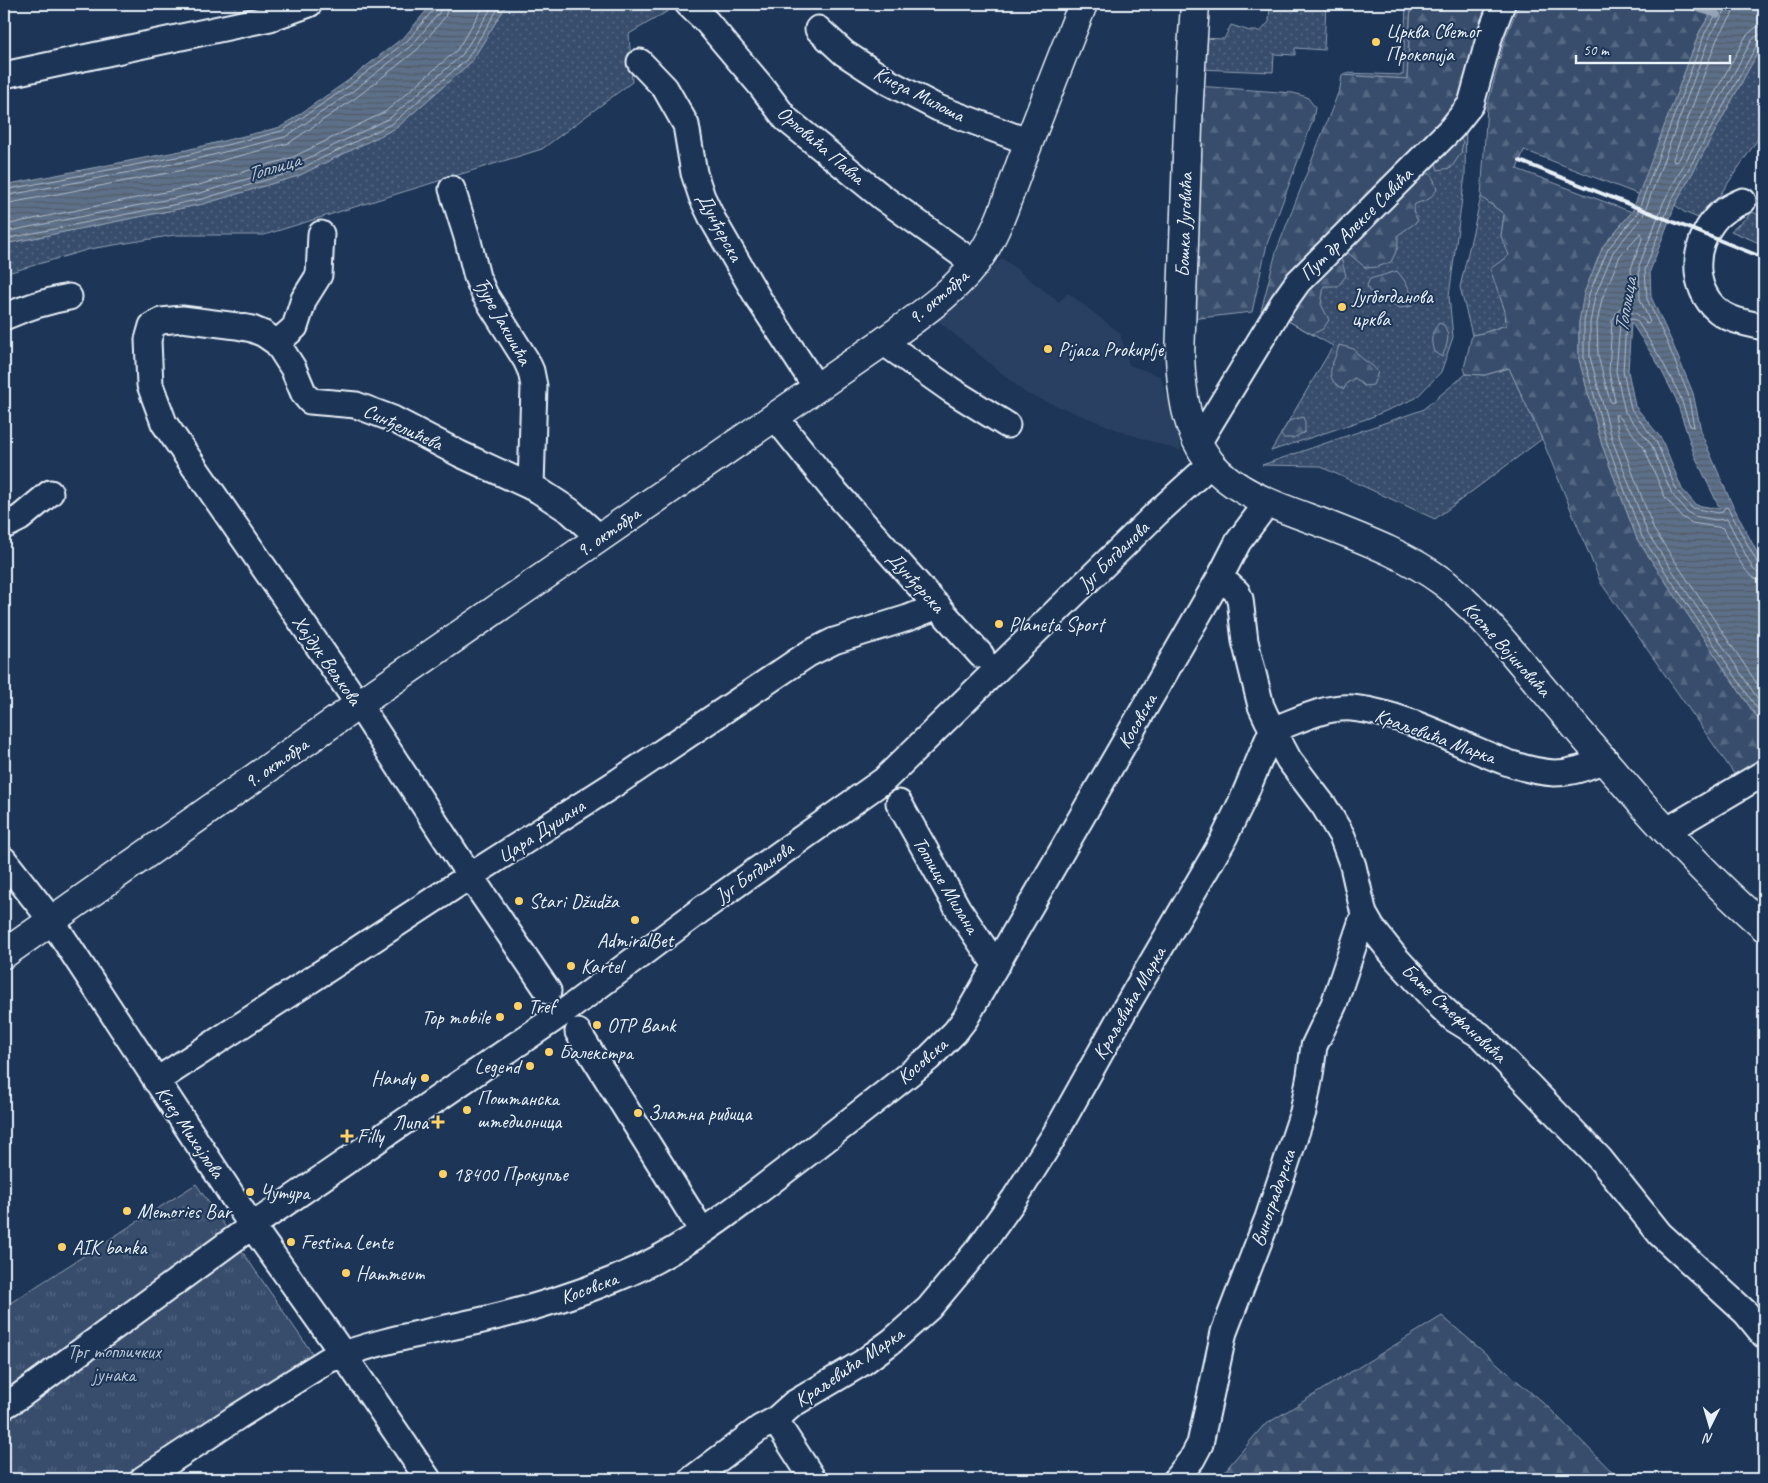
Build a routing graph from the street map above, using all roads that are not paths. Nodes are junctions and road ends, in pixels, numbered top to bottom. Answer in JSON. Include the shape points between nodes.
{"nodes":[{"id":1,"x":309,"y":4,"type":"edge"},
{"id":2,"x":688,"y":4,"type":"edge"},
{"id":3,"x":1083,"y":4,"type":"edge"},
{"id":4,"x":1195,"y":4,"type":"edge"},
{"id":5,"x":1502,"y":4,"type":"edge"},
{"id":6,"x":818,"y":29,"type":"dead end"},
{"id":7,"x":640,"y":62,"type":"dead end"},
{"id":8,"x":4,"y":75,"type":"edge"},
{"id":9,"x":1029,"y":142,"type":"junction"},
{"id":10,"x":452,"y":189,"type":"dead end"},
{"id":11,"x":1743,"y":201,"type":"dead end"},
{"id":12,"x":321,"y":234,"type":"dead end"},
{"id":13,"x":975,"y":264,"type":"junction"},
{"id":14,"x":68,"y":297,"type":"dead end"},
{"id":15,"x":4,"y":317,"type":"edge"},
{"id":16,"x":161,"y":320,"type":"joint"},
{"id":17,"x":1764,"y":327,"type":"edge"},
{"id":18,"x":883,"y":342,"type":"junction"},
{"id":19,"x":277,"y":343,"type":"junction"},
{"id":20,"x":816,"y":387,"type":"junction"},
{"id":21,"x":775,"y":417,"type":"junction"},
{"id":22,"x":1006,"y":425,"type":"dead end"},
{"id":23,"x":1205,"y":453,"type":"junction"},
{"id":24,"x":531,"y":486,"type":"junction"},
{"id":25,"x":50,"y":493,"type":"dead end"},
{"id":26,"x":1268,"y":502,"type":"junction"},
{"id":27,"x":4,"y":526,"type":"edge"},
{"id":28,"x":600,"y":538,"type":"junction"},
{"id":29,"x":1220,"y":577,"type":"junction"},
{"id":30,"x":938,"y":606,"type":"junction"},
{"id":31,"x":981,"y":655,"type":"dead end"},
{"id":32,"x":359,"y":705,"type":"junction"},
{"id":33,"x":1272,"y":730,"type":"junction"},
{"id":34,"x":1605,"y":759,"type":"junction"},
{"id":35,"x":1760,"y":776,"type":"edge"},
{"id":36,"x":899,"y":803,"type":"dead end"},
{"id":37,"x":1666,"y":831,"type":"junction"},
{"id":38,"x":4,"y":860,"type":"edge"},
{"id":39,"x":470,"y":876,"type":"junction"},
{"id":40,"x":1364,"y":914,"type":"junction"},
{"id":41,"x":52,"y":921,"type":"junction"},
{"id":42,"x":1764,"y":927,"type":"edge"},
{"id":43,"x":4,"y":954,"type":"edge"},
{"id":44,"x":998,"y":962,"type":"junction"},
{"id":45,"x":548,"y":991,"type":"dead end"},
{"id":46,"x":578,"y":1032,"type":"dead end"},
{"id":47,"x":156,"y":1081,"type":"junction"},
{"id":48,"x":252,"y":1226,"type":"junction"},
{"id":49,"x":702,"y":1232,"type":"junction"},
{"id":50,"x":1764,"y":1335,"type":"edge"},
{"id":51,"x":343,"y":1354,"type":"junction"},
{"id":52,"x":4,"y":1406,"type":"edge"},
{"id":53,"x":775,"y":1420,"type":"junction"},
{"id":54,"x":143,"y":1479,"type":"edge"},
{"id":55,"x":428,"y":1479,"type":"edge"},
{"id":56,"x":692,"y":1479,"type":"edge"},
{"id":57,"x":813,"y":1479,"type":"edge"},
{"id":58,"x":1176,"y":1479,"type":"edge"}],
"edges":[{"from":1,"to":8,"type":"street","via":[[270,18]]},
{"from":2,"to":13,"type":"street","name":"Орловића Павла","via":[[725,43],[786,119],[882,197]]},
{"from":3,"to":9,"type":"main road","name":"9. октобра"},
{"from":4,"to":23,"type":"main road","name":"Бошка Југовића","via":[[1180,357],[1188,418]]},
{"from":5,"to":23,"type":"street","name":"Пут др Алексе Савића","via":[[1471,104],[1452,128],[1298,282],[1283,303]]},
{"from":6,"to":9,"type":"street","name":"Кнеза Милоша","via":[[844,53],[890,83],[938,108]]},
{"from":7,"to":20,"type":"street","name":"Дунђерска","via":[[665,88],[686,125],[694,173],[713,220],[758,298]]},
{"from":9,"to":13,"type":"main road","name":"9. октобра","via":[[995,228]]},
{"from":10,"to":24,"type":"street","name":"Ђуре Јакшића","via":[[477,277],[531,371],[534,386]]},
{"from":11,"to":17,"type":"street","via":[[1725,210],[1711,223],[1700,245],[1697,270],[1706,296],[1714,306],[1736,321]]},
{"from":12,"to":19,"type":"street","via":[[318,274],[304,299],[296,327]]},
{"from":13,"to":18,"type":"main road","name":"9. октобра","via":[[948,292]]},
{"from":14,"to":15,"type":"street"},
{"from":16,"to":19,"type":"street","name":"Синђелићева","via":[[182,319],[252,329]]},
{"from":16,"to":32,"type":"street","name":"Хајдук Вељкова","via":[[152,326],[149,334],[148,376],[164,423]]},
{"from":18,"to":20,"type":"main road","name":"9. октобра"},
{"from":18,"to":22,"type":"street"},
{"from":19,"to":24,"type":"street","name":"Синђелићева","via":[[310,401],[356,405],[372,410]]},
{"from":20,"to":21,"type":"main road","name":"9. октобра"},
{"from":21,"to":28,"type":"main road","name":"9. октобра"},
{"from":21,"to":30,"type":"street","name":"Дунђерска","via":[[831,488]]},
{"from":23,"to":26,"type":"main road","name":"Косте Војиновића","via":[[1233,482]]},
{"from":23,"to":48,"type":"street","name":"Југ Богданова","via":[[1157,513],[884,780],[564,1012]]},
{"from":24,"to":28,"type":"street","name":"Синђелићева","via":[[570,511]]},
{"from":25,"to":27,"type":"street","via":[[20,518]]},
{"from":26,"to":29,"type":"street","name":"Косовска","via":[[1238,542]]},
{"from":26,"to":34,"type":"main road","name":"Косте Војиновића","via":[[1374,544],[1444,582],[1488,624]]},
{"from":28,"to":32,"type":"main road","name":"9. октобра"},
{"from":29,"to":33,"type":"street","name":"Бате Стефановића","via":[[1240,599],[1247,652],[1261,706]]},
{"from":29,"to":44,"type":"street","name":"Косовска"},
{"from":30,"to":31,"type":"street","name":"Дунђерска"},
{"from":30,"to":39,"type":"street","name":"Цара Душана","via":[[823,645]]},
{"from":32,"to":39,"type":"street","name":"Хајдук Вељкова"},
{"from":32,"to":41,"type":"main road","name":"9. октобра"},
{"from":33,"to":34,"type":"street","name":"Краљевића Марка","via":[[1312,715],[1352,708],[1415,725],[1520,767],[1555,773],[1581,769]]},
{"from":33,"to":40,"type":"street","name":"Бате Стефановића","via":[[1342,836]]},
{"from":33,"to":53,"type":"street","name":"Краљевића Марка","via":[[1222,842],[1054,1136],[991,1232],[914,1323],[862,1363],[793,1404]]},
{"from":34,"to":37,"type":"main road","name":"Косте Војиновића"},
{"from":35,"to":37,"type":"street"},
{"from":36,"to":44,"type":"street","name":"Топлице Милана","via":[[958,909],[991,958]]},
{"from":37,"to":42,"type":"main road","name":"Косте Војиновића"},
{"from":38,"to":41,"type":"street","name":"Кнез Михајлова"},
{"from":39,"to":45,"type":"street","name":"Хајдук Вељкова"},
{"from":39,"to":47,"type":"street","name":"Цара Душана"},
{"from":40,"to":50,"type":"street","name":"Бате Стефановића","via":[[1386,946],[1441,1007],[1480,1035],[1600,1159],[1660,1234],[1746,1313]]},
{"from":40,"to":58,"type":"street","name":"Виноградарска","via":[[1334,1004],[1314,1046],[1303,1112],[1268,1218],[1224,1332],[1200,1444]]},
{"from":41,"to":43,"type":"main road","name":"9. октобра"},
{"from":41,"to":47,"type":"street","name":"Кнез Михајлова"},
{"from":44,"to":49,"type":"street","name":"Косовска","via":[[965,1019],[929,1058]]},
{"from":46,"to":49,"type":"street"},
{"from":47,"to":48,"type":"street","name":"Кнез Михајлова"},
{"from":48,"to":51,"type":"street","name":"Кнез Михајлова"},
{"from":48,"to":52,"type":"street"},
{"from":49,"to":51,"type":"street","name":"Косовска","via":[[637,1270],[564,1297]]},
{"from":51,"to":54,"type":"street","via":[[311,1370]]},
{"from":51,"to":55,"type":"street","name":"Кнез Михајлова"},
{"from":53,"to":56,"type":"street","name":"Краљевића Марка","via":[[748,1436]]},
{"from":53,"to":57,"type":"street"}]}
